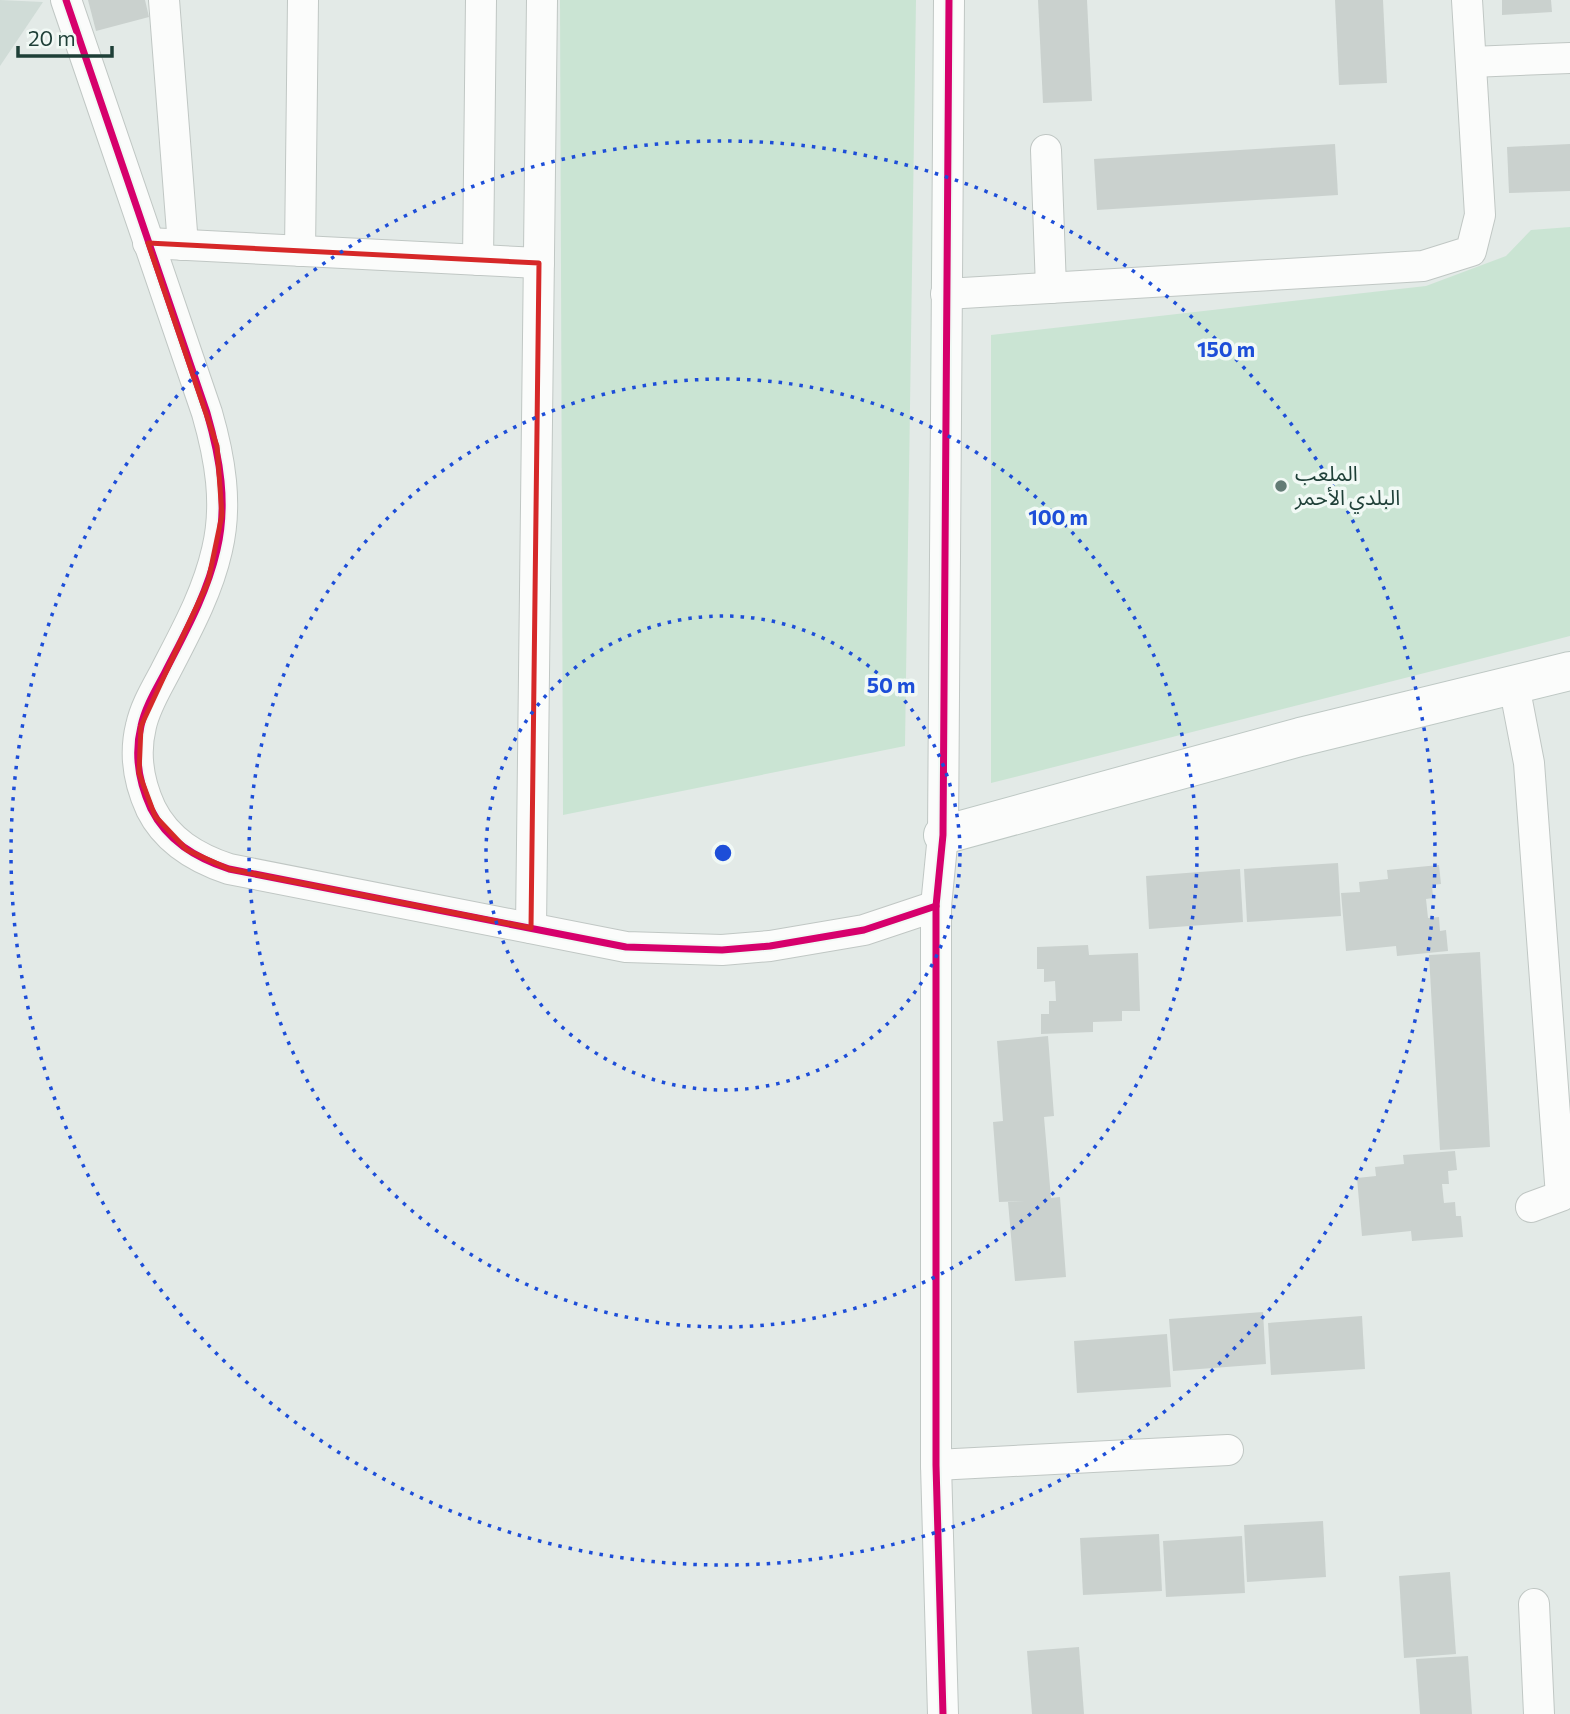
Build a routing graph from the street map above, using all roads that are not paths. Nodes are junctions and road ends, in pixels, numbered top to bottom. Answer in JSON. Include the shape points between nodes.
{"nodes":[{"id":1,"x":66,"y":0,"type":"edge"},
{"id":2,"x":164,"y":0,"type":"edge"},
{"id":3,"x":303,"y":0,"type":"edge"},
{"id":4,"x":481,"y":0,"type":"edge"},
{"id":5,"x":542,"y":0,"type":"edge"},
{"id":6,"x":949,"y":0,"type":"edge"},
{"id":7,"x":1467,"y":0,"type":"edge"},
{"id":8,"x":1570,"y":58,"type":"edge"},
{"id":9,"x":1471,"y":62,"type":"junction"},
{"id":10,"x":1046,"y":150,"type":"dead end"},
{"id":11,"x":148,"y":243,"type":"junction"},
{"id":12,"x":183,"y":245,"type":"junction"},
{"id":13,"x":300,"y":251,"type":"junction"},
{"id":14,"x":478,"y":260,"type":"junction"},
{"id":15,"x":539,"y":263,"type":"junction"},
{"id":16,"x":1051,"y":288,"type":"junction"},
{"id":17,"x":946,"y":294,"type":"junction"},
{"id":18,"x":1570,"y":671,"type":"edge"},
{"id":19,"x":1514,"y":685,"type":"junction"},
{"id":20,"x":943,"y":835,"type":"junction"},
{"id":21,"x":936,"y":906,"type":"junction"},
{"id":22,"x":531,"y":928,"type":"junction"},
{"id":23,"x":1531,"y":1208,"type":"dead end"},
{"id":24,"x":1228,"y":1450,"type":"dead end"},
{"id":25,"x":936,"y":1465,"type":"junction"},
{"id":26,"x":1534,"y":1604,"type":"dead end"},
{"id":27,"x":943,"y":1714,"type":"edge"},
{"id":28,"x":1539,"y":1714,"type":"edge"}],
"edges":[{"from":1,"to":11,"type":"street"},
{"from":2,"to":12,"type":"street"},
{"from":3,"to":13,"type":"street"},
{"from":4,"to":14,"type":"street"},
{"from":5,"to":15,"type":"street"},
{"from":6,"to":17,"type":"street"},
{"from":7,"to":9,"type":"street"},
{"from":8,"to":9,"type":"street"},
{"from":9,"to":16,"type":"street","via":[[1480,215],[1471,251],[1423,266]]},
{"from":10,"to":16,"type":"street"},
{"from":11,"to":12,"type":"street"},
{"from":11,"to":22,"type":"street","via":[[217,446],[222,515],[208,582],[141,726],[139,773],[155,816],[187,850],[229,869]]},
{"from":12,"to":13,"type":"street"},
{"from":13,"to":14,"type":"street"},
{"from":14,"to":15,"type":"street"},
{"from":15,"to":22,"type":"street"},
{"from":16,"to":17,"type":"street"},
{"from":17,"to":20,"type":"street"},
{"from":18,"to":19,"type":"street"},
{"from":19,"to":20,"type":"street","via":[[1300,737]]},
{"from":19,"to":23,"type":"street","via":[[1529,763],[1561,1196]]},
{"from":20,"to":21,"type":"street"},
{"from":21,"to":22,"type":"street","via":[[852,932],[722,950],[626,947]]},
{"from":21,"to":25,"type":"street"},
{"from":24,"to":25,"type":"street"},
{"from":25,"to":27,"type":"street"},
{"from":26,"to":28,"type":"street"}]}
